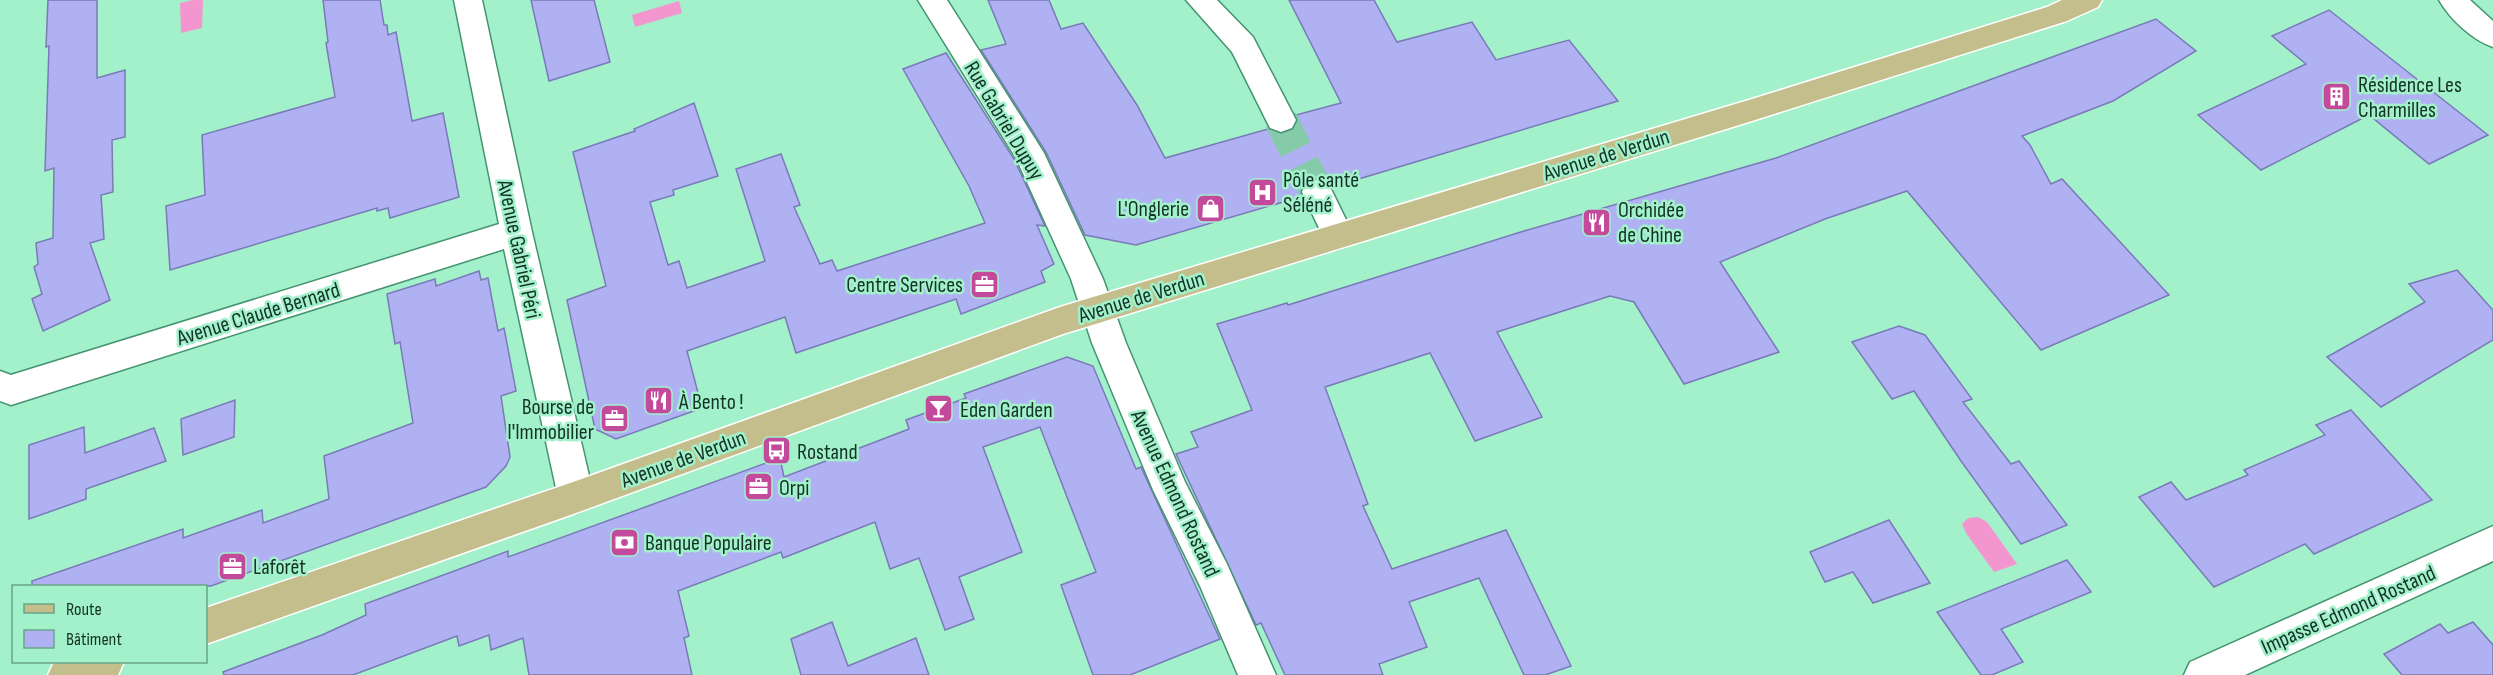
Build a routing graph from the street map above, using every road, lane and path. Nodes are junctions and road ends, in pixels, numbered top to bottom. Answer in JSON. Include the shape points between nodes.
{"nodes":[{"id":1,"x":468,"y":0,"type":"edge"},
{"id":2,"x":932,"y":0,"type":"edge"},
{"id":3,"x":1200,"y":0,"type":"edge"},
{"id":4,"x":2088,"y":0,"type":"edge"},
{"id":5,"x":2453,"y":0,"type":"edge"},
{"id":6,"x":2493,"y":36,"type":"edge"},
{"id":7,"x":1281,"y":120,"type":"tunnel mouth"},
{"id":8,"x":1317,"y":192,"type":"tunnel mouth"},
{"id":9,"x":516,"y":232,"type":"junction"},
{"id":10,"x":1338,"y":236,"type":"junction"},
{"id":11,"x":1098,"y":310,"type":"junction"},
{"id":12,"x":0,"y":386,"type":"edge"},
{"id":13,"x":576,"y":496,"type":"junction"},
{"id":14,"x":2493,"y":543,"type":"edge"},
{"id":15,"x":207,"y":626,"type":"edge"},
{"id":16,"x":102,"y":663,"type":"edge"},
{"id":17,"x":67,"y":675,"type":"edge"},
{"id":18,"x":1257,"y":675,"type":"edge"},
{"id":19,"x":2203,"y":675,"type":"edge"}],
"edges":[{"from":1,"to":9,"type":"street","name":"Avenue Gabriel Péri"},
{"from":2,"to":11,"type":"street","name":"Rue Gabriel Dupuy","via":[[1029,153]]},
{"from":3,"to":7,"type":"street","via":[[1243,45]]},
{"from":4,"to":10,"type":"main road","name":"Avenue de Verdun","via":[[2057,14],[1916,59]]},
{"from":5,"to":6,"type":"street"},
{"from":8,"to":10,"type":"street"},
{"from":9,"to":12,"type":"street","name":"Avenue Claude Bernard","via":[[11,390]]},
{"from":9,"to":13,"type":"street","name":"Avenue Gabriel Péri"},
{"from":10,"to":11,"type":"main road","name":"Avenue de Verdun"},
{"from":11,"to":13,"type":"main road","name":"Avenue de Verdun"},
{"from":11,"to":18,"type":"street","name":"Avenue Edmond Rostand","via":[[1108,343],[1171,490]]},
{"from":13,"to":15,"type":"main road","name":"Avenue de Verdun"},
{"from":14,"to":19,"type":"street","name":"Impasse Edmond Rostand"},
{"from":16,"to":17,"type":"main road"}]}
